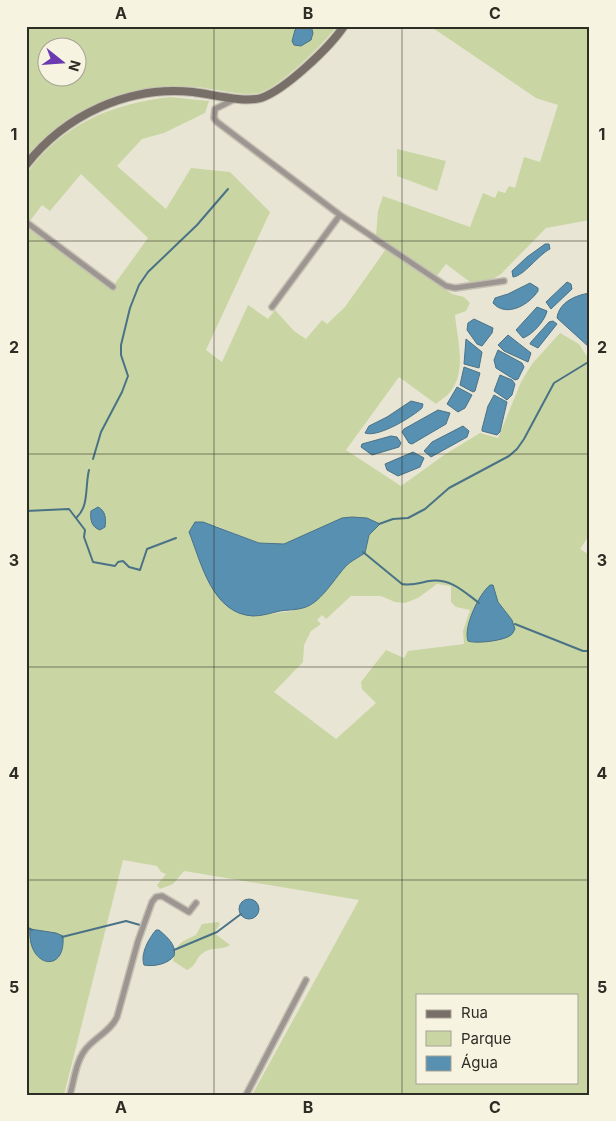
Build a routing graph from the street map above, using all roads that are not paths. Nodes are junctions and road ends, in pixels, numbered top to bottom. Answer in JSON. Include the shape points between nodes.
{"nodes":[{"id":1,"x":344,"y":26,"type":"edge"},
{"id":2,"x":238,"y":98,"type":"junction"},
{"id":3,"x":26,"y":165,"type":"edge"},
{"id":4,"x":340,"y":215,"type":"junction"},
{"id":5,"x":26,"y":222,"type":"edge"},
{"id":6,"x":504,"y":281,"type":"dead end"},
{"id":7,"x":113,"y":287,"type":"dead end"},
{"id":8,"x":272,"y":307,"type":"dead end"},
{"id":9,"x":196,"y":903,"type":"dead end"},
{"id":10,"x":306,"y":980,"type":"dead end"},
{"id":11,"x":70,"y":1095,"type":"edge"},
{"id":12,"x":246,"y":1095,"type":"edge"}],
"edges":[{"from":1,"to":2,"type":"main road","via":[[328,47],[275,91],[253,99]]},
{"from":2,"to":3,"type":"main road","via":[[170,92],[113,102],[93,110],[58,132]]},
{"from":2,"to":4,"type":"street","via":[[215,108],[217,122]]},
{"from":4,"to":6,"type":"street","via":[[450,287]]},
{"from":4,"to":8,"type":"street"},
{"from":5,"to":7,"type":"street"},
{"from":9,"to":11,"type":"street","via":[[189,912],[162,896],[152,902],[116,1020],[85,1050]]},
{"from":10,"to":12,"type":"street"}]}
